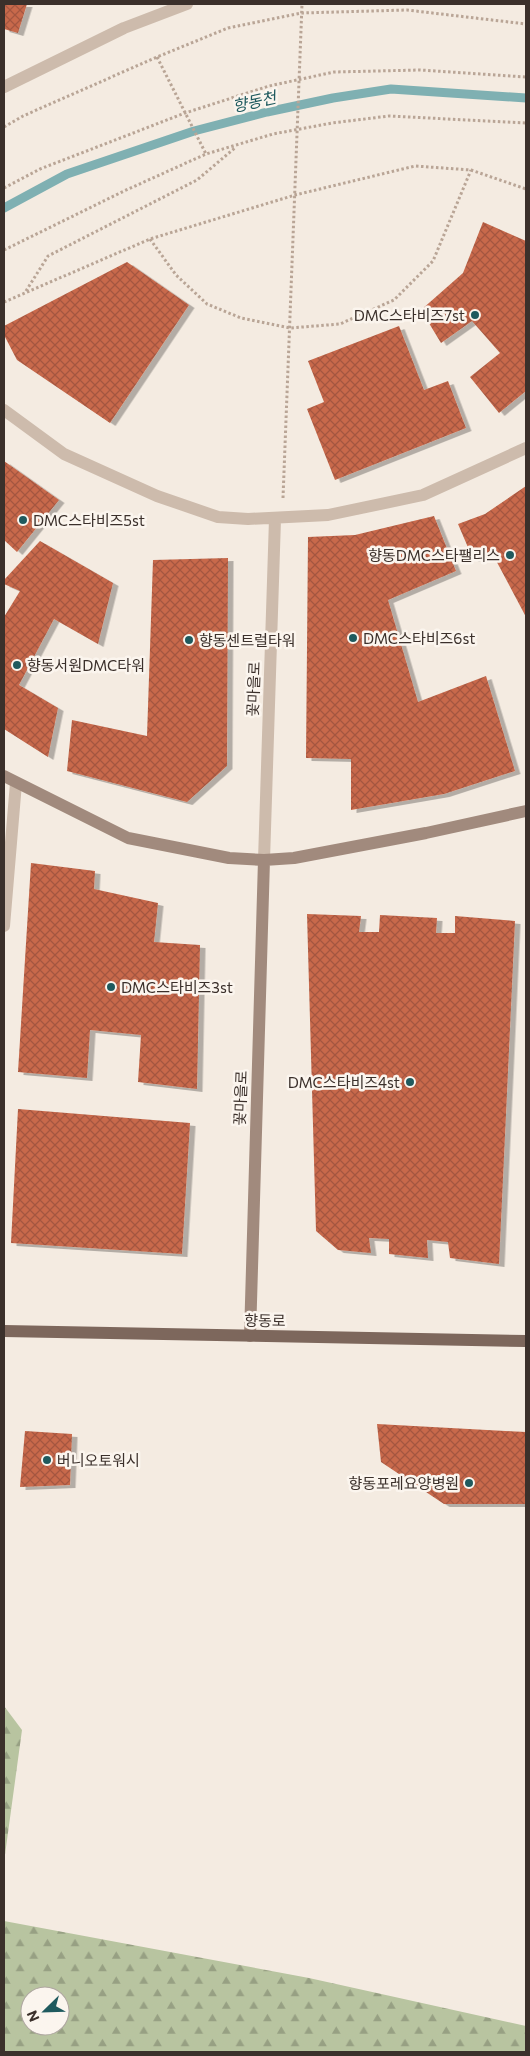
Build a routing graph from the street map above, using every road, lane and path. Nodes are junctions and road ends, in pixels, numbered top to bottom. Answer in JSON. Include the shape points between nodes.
{"nodes":[{"id":1,"x":187,"y":4,"type":"edge"},
{"id":2,"x":302,"y":4,"type":"edge"},
{"id":3,"x":301,"y":13,"type":"junction"},
{"id":4,"x":526,"y":24,"type":"edge"},
{"id":5,"x":157,"y":57,"type":"junction"},
{"id":6,"x":526,"y":76,"type":"edge"},
{"id":7,"x":4,"y":87,"type":"edge"},
{"id":8,"x":184,"y":114,"type":"junction"},
{"id":9,"x":526,"y":123,"type":"edge"},
{"id":10,"x":4,"y":127,"type":"edge"},
{"id":11,"x":237,"y":146,"type":"junction"},
{"id":12,"x":206,"y":154,"type":"junction"},
{"id":13,"x":471,"y":170,"type":"junction"},
{"id":14,"x":4,"y":188,"type":"edge"},
{"id":15,"x":526,"y":189,"type":"edge"},
{"id":16,"x":295,"y":194,"type":"junction"},
{"id":17,"x":150,"y":238,"type":"junction"},
{"id":18,"x":4,"y":250,"type":"edge"},
{"id":19,"x":26,"y":291,"type":"junction"},
{"id":20,"x":4,"y":302,"type":"edge"},
{"id":21,"x":290,"y":328,"type":"junction"},
{"id":22,"x":4,"y":410,"type":"edge"},
{"id":23,"x":526,"y":448,"type":"edge"},
{"id":24,"x":283,"y":498,"type":"dead end"},
{"id":25,"x":275,"y":519,"type":"junction"},
{"id":26,"x":4,"y":776,"type":"edge"},
{"id":27,"x":16,"y":783,"type":"junction"},
{"id":28,"x":526,"y":810,"type":"edge"},
{"id":29,"x":264,"y":860,"type":"junction"},
{"id":30,"x":4,"y":926,"type":"edge"},
{"id":31,"x":4,"y":1331,"type":"edge"},
{"id":32,"x":250,"y":1336,"type":"junction"},
{"id":33,"x":526,"y":1341,"type":"edge"}],
"edges":[{"from":1,"to":7,"type":"street","via":[[124,28]]},
{"from":2,"to":3,"type":"path"},
{"from":3,"to":4,"type":"path","via":[[407,10]]},
{"from":3,"to":5,"type":"path","via":[[228,28]]},
{"from":3,"to":16,"type":"path"},
{"from":5,"to":8,"type":"path"},
{"from":5,"to":10,"type":"path"},
{"from":6,"to":8,"type":"path","via":[[420,70],[334,72],[269,86]]},
{"from":8,"to":12,"type":"path"},
{"from":8,"to":14,"type":"path","via":[[40,169]]},
{"from":9,"to":11,"type":"path","via":[[389,116],[273,134]]},
{"from":11,"to":12,"type":"path"},
{"from":11,"to":19,"type":"path","via":[[197,180],[48,256]]},
{"from":12,"to":18,"type":"path"},
{"from":13,"to":15,"type":"path"},
{"from":13,"to":16,"type":"path","via":[[415,166]]},
{"from":13,"to":21,"type":"path","via":[[433,261],[394,300],[340,324]]},
{"from":16,"to":17,"type":"path"},
{"from":16,"to":21,"type":"path"},
{"from":17,"to":19,"type":"path"},
{"from":17,"to":21,"type":"path","via":[[176,275],[208,304],[241,318]]},
{"from":19,"to":20,"type":"path"},
{"from":21,"to":24,"type":"path"},
{"from":22,"to":25,"type":"street","via":[[64,454],[157,496],[218,517]]},
{"from":23,"to":25,"type":"street","via":[[423,495],[328,515]]},
{"from":25,"to":29,"type":"street","name":"꽃마을로"},
{"from":26,"to":27,"type":"street"},
{"from":27,"to":29,"type":"street","via":[[128,838],[229,858]]},
{"from":27,"to":30,"type":"street"},
{"from":28,"to":29,"type":"street","via":[[426,833],[294,858]]},
{"from":29,"to":32,"type":"street","name":"꽃마을로"},
{"from":31,"to":32,"type":"main road","name":"향동로"},
{"from":32,"to":33,"type":"main road","name":"향동로"}]}
